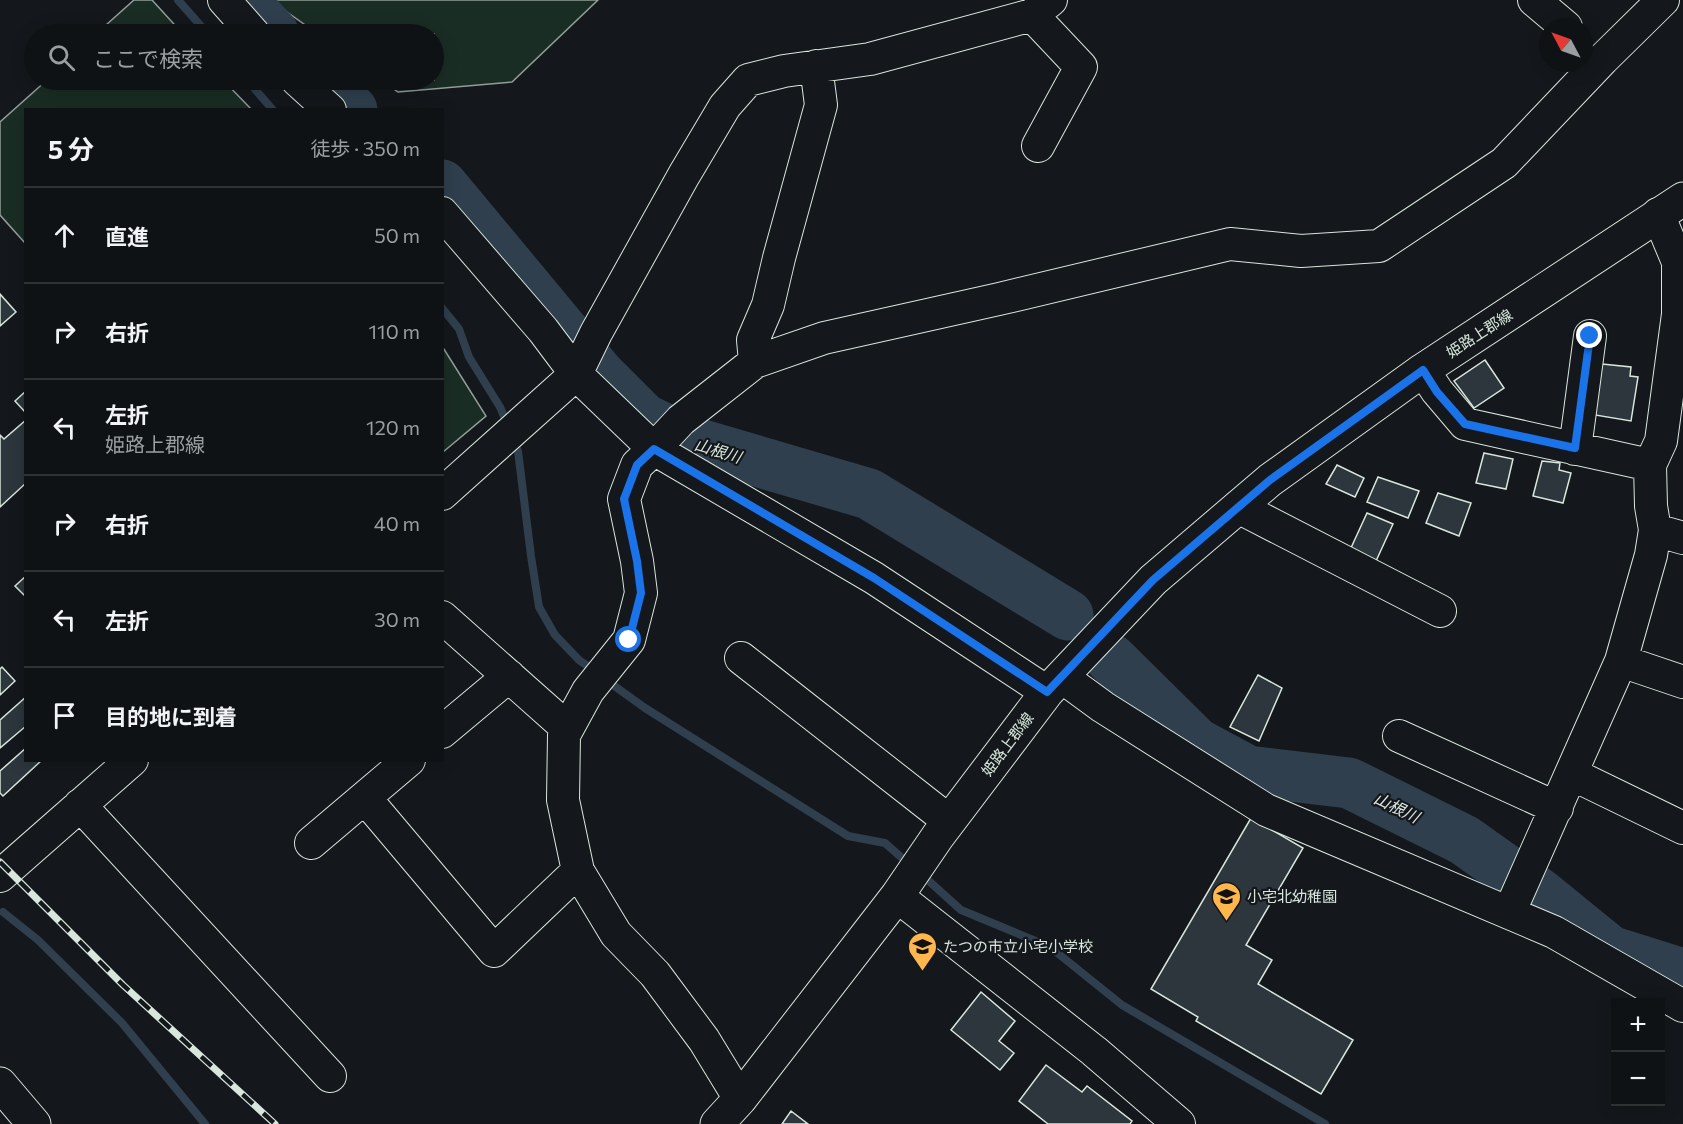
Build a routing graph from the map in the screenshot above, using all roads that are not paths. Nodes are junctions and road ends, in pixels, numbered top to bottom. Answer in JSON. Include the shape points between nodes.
{"nodes":[{"id":1,"x":224,"y":0,"type":"edge"},
{"id":2,"x":1534,"y":0,"type":"edge"},
{"id":3,"x":1663,"y":0,"type":"edge"},
{"id":4,"x":1042,"y":7,"type":"edge"},
{"id":5,"x":1555,"y":18,"type":"edge"},
{"id":6,"x":245,"y":24,"type":"edge"},
{"id":7,"x":1594,"y":51,"type":"edge"},
{"id":8,"x":816,"y":66,"type":"junction"},
{"id":9,"x":308,"y":90,"type":"edge"},
{"id":10,"x":328,"y":108,"type":"edge"},
{"id":11,"x":1038,"y":146,"type":"dead end"},
{"id":12,"x":1671,"y":207,"type":"edge"},
{"id":13,"x":444,"y":215,"type":"edge"},
{"id":14,"x":1590,"y":336,"type":"dead end"},
{"id":15,"x":755,"y":362,"type":"junction"},
{"id":16,"x":1423,"y":370,"type":"junction"},
{"id":17,"x":576,"y":374,"type":"junction"},
{"id":18,"x":1675,"y":398,"type":"edge"},
{"id":19,"x":666,"y":435,"type":"junction"},
{"id":20,"x":1575,"y":448,"type":"junction"},
{"id":21,"x":1650,"y":465,"type":"junction"},
{"id":22,"x":444,"y":492,"type":"edge"},
{"id":23,"x":1238,"y":507,"type":"junction"},
{"id":24,"x":1669,"y":534,"type":"edge"},
{"id":25,"x":1440,"y":611,"type":"dead end"},
{"id":26,"x":444,"y":618,"type":"edge"},
{"id":27,"x":741,"y":658,"type":"dead end"},
{"id":28,"x":1621,"y":661,"type":"junction"},
{"id":29,"x":509,"y":676,"type":"junction"},
{"id":30,"x":1683,"y":682,"type":"edge"},
{"id":31,"x":1055,"y":685,"type":"junction"},
{"id":32,"x":567,"y":728,"type":"junction"},
{"id":33,"x":444,"y":730,"type":"edge"},
{"id":34,"x":1399,"y":736,"type":"dead end"},
{"id":35,"x":130,"y":762,"type":"edge"},
{"id":36,"x":397,"y":764,"type":"edge"},
{"id":37,"x":1572,"y":774,"type":"junction"},
{"id":38,"x":365,"y":798,"type":"junction"},
{"id":39,"x":80,"y":805,"type":"junction"},
{"id":40,"x":1557,"y":808,"type":"junction"},
{"id":41,"x":943,"y":828,"type":"junction"},
{"id":42,"x":1683,"y":828,"type":"edge"},
{"id":43,"x":311,"y":843,"type":"dead end"},
{"id":44,"x":578,"y":871,"type":"junction"},
{"id":45,"x":0,"y":876,"type":"edge"},
{"id":46,"x":902,"y":888,"type":"junction"},
{"id":47,"x":1509,"y":913,"type":"junction"},
{"id":48,"x":1683,"y":1006,"type":"edge"},
{"id":49,"x":330,"y":1076,"type":"dead end"},
{"id":50,"x":0,"y":1084,"type":"edge"},
{"id":51,"x":740,"y":1099,"type":"junction"},
{"id":52,"x":34,"y":1124,"type":"edge"},
{"id":53,"x":717,"y":1124,"type":"edge"},
{"id":54,"x":1179,"y":1124,"type":"edge"}],
"edges":[{"from":1,"to":6,"type":"street"},
{"from":2,"to":5,"type":"street"},
{"from":3,"to":7,"type":"street"},
{"from":4,"to":8,"type":"street","via":[[870,59]]},
{"from":4,"to":11,"type":"street","via":[[1082,67]]},
{"from":7,"to":15,"type":"street","via":[[1504,164],[1379,246],[1301,251],[1230,244],[825,338]]},
{"from":8,"to":15,"type":"street","via":[[821,105],[768,305],[753,340]]},
{"from":8,"to":17,"type":"street","via":[[748,80],[725,106]]},
{"from":9,"to":10,"type":"street"},
{"from":12,"to":16,"type":"main road","name":"姫路上郡線"},
{"from":12,"to":18,"type":"street","via":[[1678,262]]},
{"from":13,"to":17,"type":"street"},
{"from":14,"to":20,"type":"street"},
{"from":15,"to":19,"type":"street"},
{"from":16,"to":20,"type":"street","via":[[1465,424]]},
{"from":16,"to":23,"type":"main road","name":"姫路上郡線"},
{"from":17,"to":19,"type":"street"},
{"from":17,"to":22,"type":"street"},
{"from":18,"to":21,"type":"street"},
{"from":19,"to":31,"type":"street","via":[[874,578]]},
{"from":19,"to":32,"type":"street","via":[[637,465],[624,499],[641,593],[629,640],[588,691]]},
{"from":20,"to":21,"type":"street"},
{"from":21,"to":24,"type":"street","via":[[1651,506]]},
{"from":23,"to":25,"type":"street"},
{"from":23,"to":31,"type":"main road","name":"姫路上郡線","via":[[1153,580]]},
{"from":24,"to":28,"type":"street","via":[[1652,555]]},
{"from":26,"to":29,"type":"street"},
{"from":27,"to":41,"type":"street"},
{"from":28,"to":30,"type":"street"},
{"from":28,"to":37,"type":"street"},
{"from":29,"to":32,"type":"street"},
{"from":29,"to":33,"type":"street"},
{"from":31,"to":41,"type":"main road","name":"姫路上郡線"},
{"from":31,"to":47,"type":"street","via":[[1103,707],[1266,810]]},
{"from":32,"to":44,"type":"street","via":[[563,800]]},
{"from":34,"to":40,"type":"street"},
{"from":35,"to":39,"type":"street"},
{"from":36,"to":38,"type":"street"},
{"from":37,"to":40,"type":"street"},
{"from":37,"to":42,"type":"street"},
{"from":38,"to":43,"type":"street"},
{"from":38,"to":44,"type":"street","via":[[494,951]]},
{"from":39,"to":45,"type":"street"},
{"from":39,"to":49,"type":"street"},
{"from":40,"to":47,"type":"street"},
{"from":41,"to":46,"type":"main road","name":"姫路上郡線"},
{"from":44,"to":51,"type":"street","via":[[616,934],[655,974],[704,1040]]},
{"from":46,"to":51,"type":"main road","name":"姫路上郡線"},
{"from":46,"to":54,"type":"street"},
{"from":47,"to":48,"type":"street","via":[[1554,932]]},
{"from":50,"to":52,"type":"main road"},
{"from":51,"to":53,"type":"main road","name":"姫路上郡線"}]}
